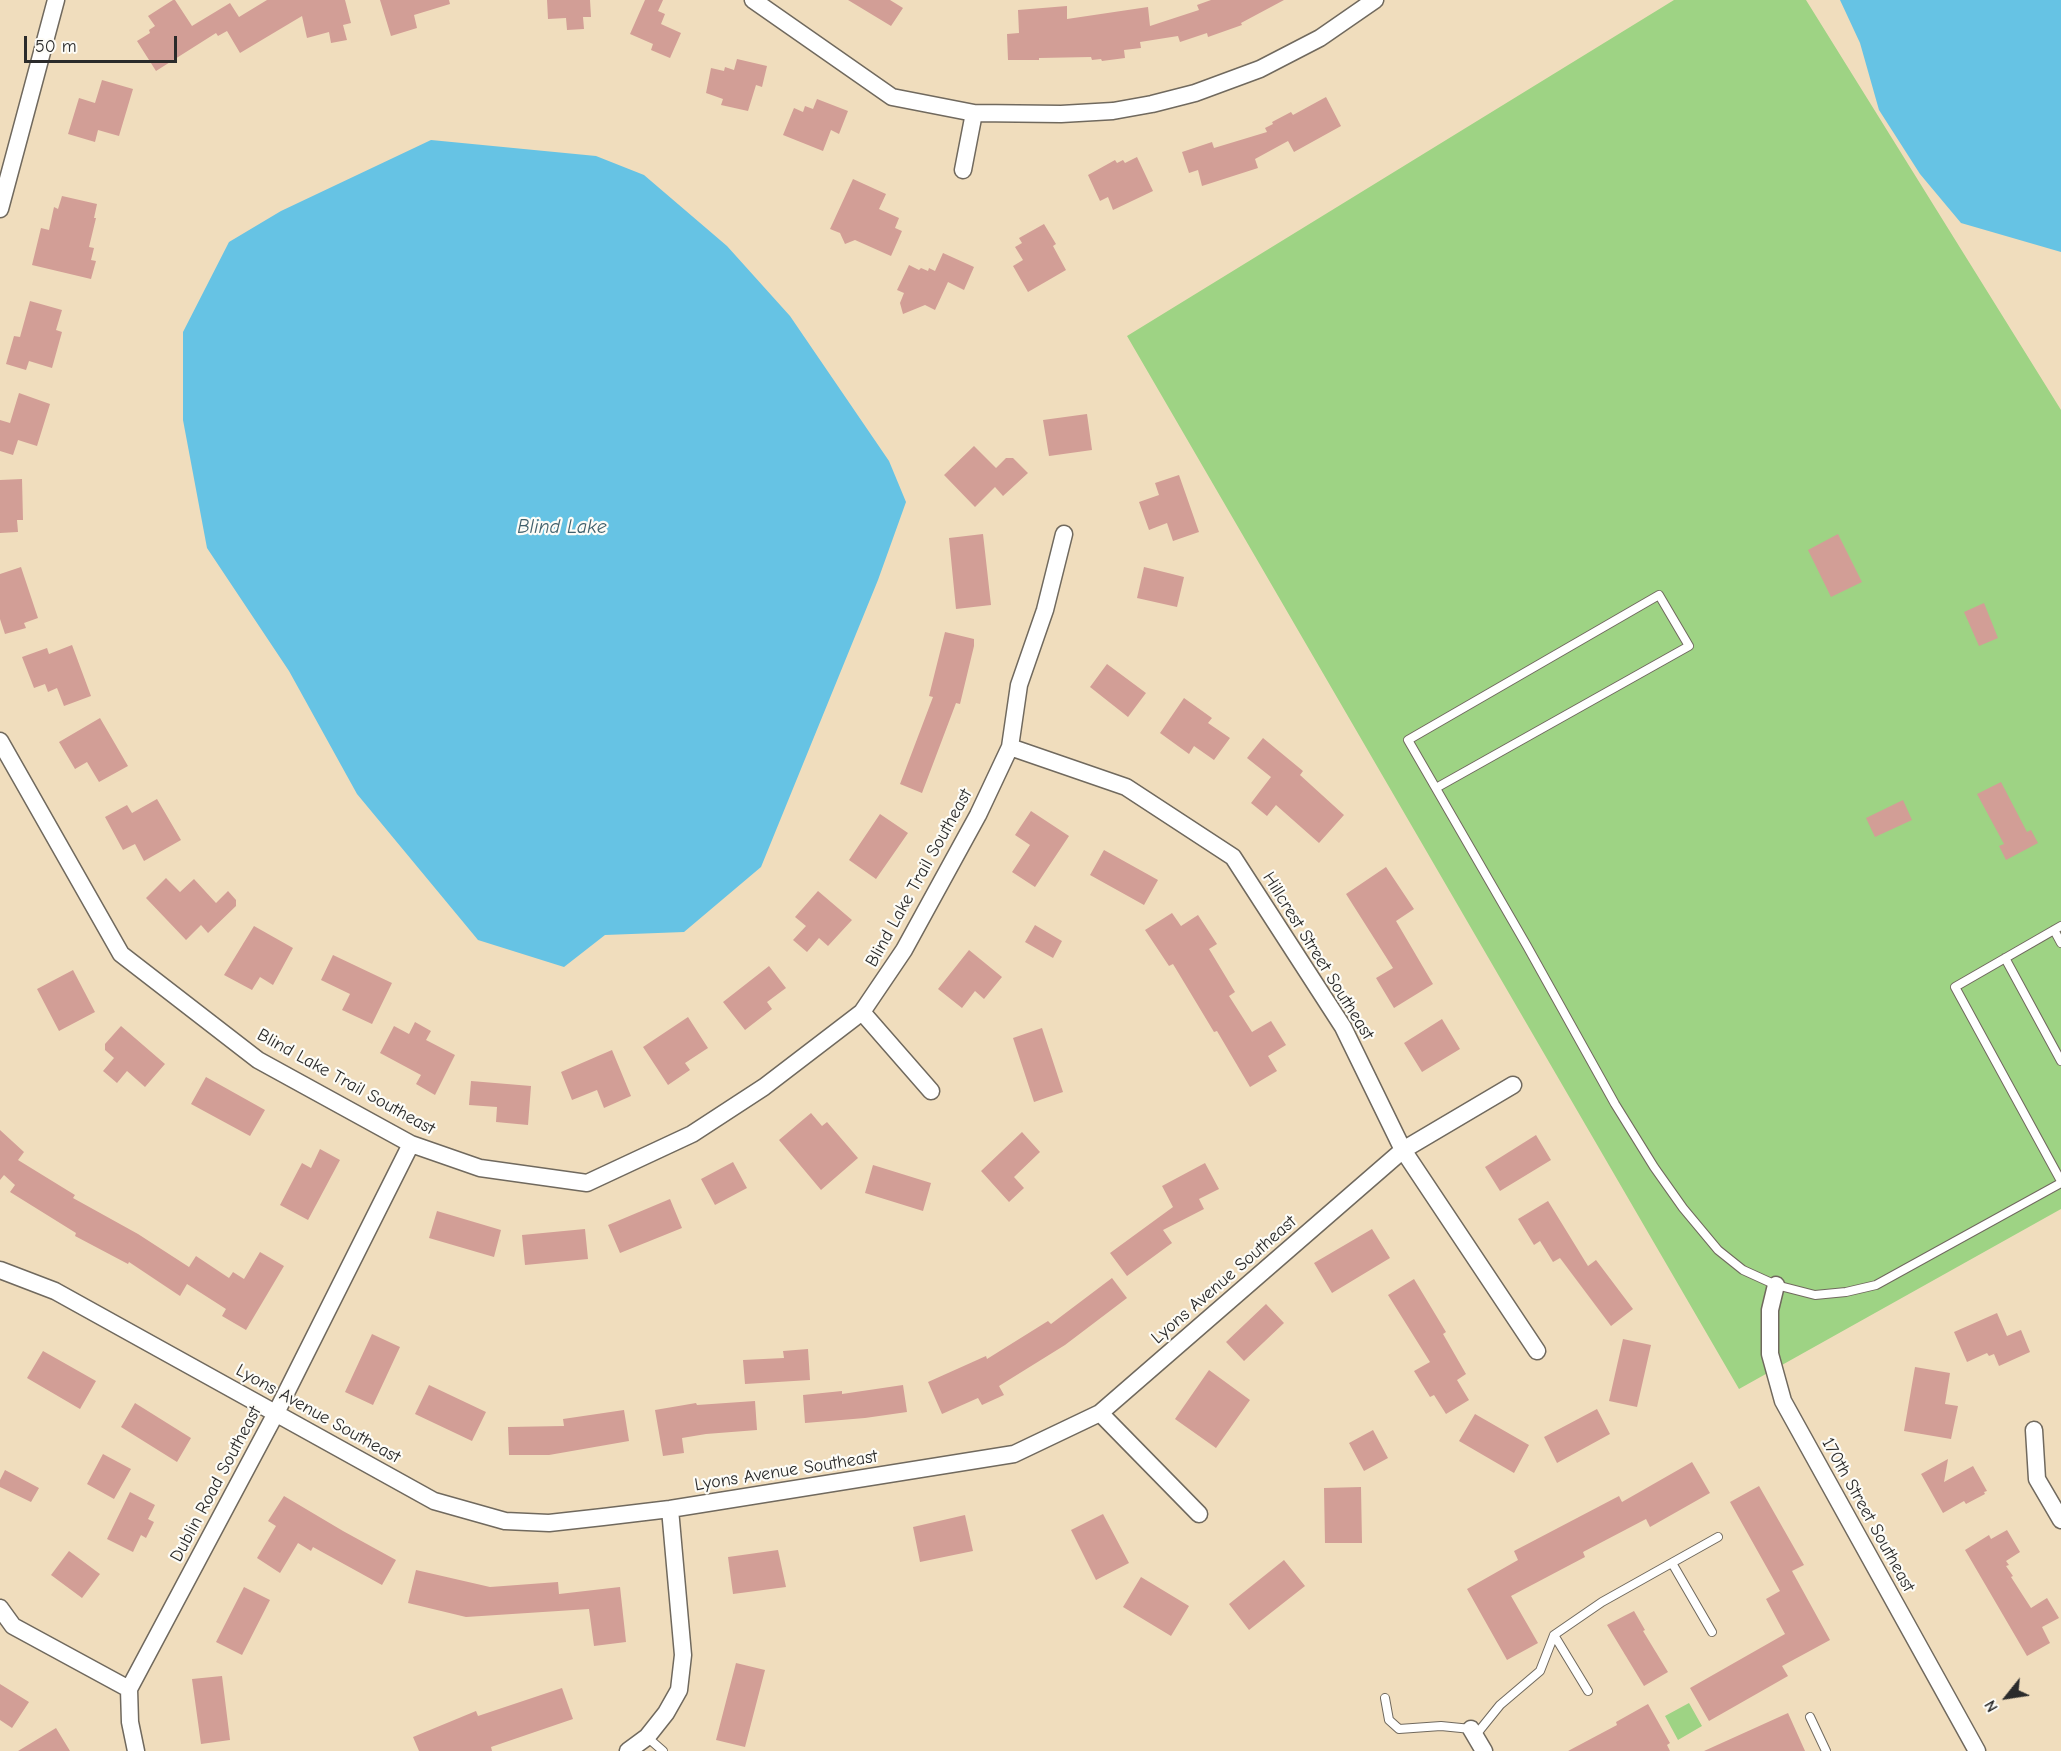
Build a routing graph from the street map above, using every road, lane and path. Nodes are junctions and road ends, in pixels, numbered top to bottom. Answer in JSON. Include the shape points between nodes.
{"nodes":[{"id":1,"x":56,"y":0,"type":"edge"},
{"id":2,"x":753,"y":0,"type":"edge"},
{"id":3,"x":1375,"y":0,"type":"edge"},
{"id":4,"x":974,"y":113,"type":"junction"},
{"id":5,"x":963,"y":170,"type":"dead end"},
{"id":6,"x":0,"y":209,"type":"edge"},
{"id":7,"x":1064,"y":534,"type":"dead end"},
{"id":8,"x":0,"y":741,"type":"edge"},
{"id":9,"x":1010,"y":747,"type":"junction"},
{"id":10,"x":1436,"y":788,"type":"junction"},
{"id":11,"x":2058,"y":928,"type":"edge"},
{"id":12,"x":2061,"y":943,"type":"edge"},
{"id":13,"x":2005,"y":958,"type":"junction"},
{"id":14,"x":862,"y":1012,"type":"junction"},
{"id":15,"x":2061,"y":1061,"type":"edge"},
{"id":16,"x":1514,"y":1085,"type":"dead end"},
{"id":17,"x":931,"y":1092,"type":"dead end"},
{"id":18,"x":411,"y":1144,"type":"junction"},
{"id":19,"x":1403,"y":1150,"type":"junction"},
{"id":20,"x":2061,"y":1182,"type":"edge"},
{"id":21,"x":0,"y":1270,"type":"edge"},
{"id":22,"x":1776,"y":1285,"type":"junction"},
{"id":23,"x":1537,"y":1351,"type":"dead end"},
{"id":24,"x":276,"y":1413,"type":"junction"},
{"id":25,"x":1100,"y":1413,"type":"junction"},
{"id":26,"x":2034,"y":1430,"type":"dead end"},
{"id":27,"x":670,"y":1509,"type":"junction"},
{"id":28,"x":1199,"y":1514,"type":"dead end"},
{"id":29,"x":2061,"y":1520,"type":"edge"},
{"id":30,"x":1718,"y":1538,"type":"dead end"},
{"id":31,"x":1672,"y":1563,"type":"junction"},
{"id":32,"x":0,"y":1608,"type":"edge"},
{"id":33,"x":1712,"y":1632,"type":"dead end"},
{"id":34,"x":1554,"y":1635,"type":"junction"},
{"id":35,"x":129,"y":1689,"type":"junction"},
{"id":36,"x":1588,"y":1691,"type":"dead end"},
{"id":37,"x":1385,"y":1698,"type":"dead end"},
{"id":38,"x":1810,"y":1717,"type":"dead end"},
{"id":39,"x":1473,"y":1732,"type":"junction"},
{"id":40,"x":647,"y":1737,"type":"junction"},
{"id":41,"x":136,"y":1751,"type":"edge"},
{"id":42,"x":628,"y":1751,"type":"edge"},
{"id":43,"x":663,"y":1751,"type":"edge"},
{"id":44,"x":1483,"y":1751,"type":"edge"},
{"id":45,"x":1826,"y":1751,"type":"edge"},
{"id":46,"x":1977,"y":1751,"type":"edge"}],
"edges":[{"from":1,"to":6,"type":"street"},
{"from":2,"to":4,"type":"street","via":[[892,97]]},
{"from":3,"to":4,"type":"street","via":[[1320,38],[1260,69],[1195,93],[1113,111]]},
{"from":4,"to":5,"type":"street"},
{"from":7,"to":9,"type":"street","name":"Blind Lake Trail Southeast","via":[[1045,610],[1019,685]]},
{"from":8,"to":18,"type":"street","name":"Blind Lake Trail Southeast","via":[[121,954],[258,1060]]},
{"from":9,"to":14,"type":"street","name":"Blind Lake Trail Southeast","via":[[978,815],[904,950]]},
{"from":9,"to":19,"type":"street","name":"Hillcrest Street Southeast","via":[[1126,787],[1233,857],[1343,1027]]},
{"from":10,"to":10,"type":"lane","via":[[1689,646],[1659,595],[1408,740]]},
{"from":10,"to":22,"type":"lane","via":[[1654,1167],[1718,1250],[1743,1270]]},
{"from":11,"to":12,"type":"lane"},
{"from":11,"to":13,"type":"lane"},
{"from":13,"to":15,"type":"lane"},
{"from":13,"to":20,"type":"lane","via":[[1955,987]]},
{"from":14,"to":17,"type":"street"},
{"from":14,"to":18,"type":"street","name":"Blind Lake Trail Southeast","via":[[764,1087],[692,1134],[586,1183],[480,1168]]},
{"from":16,"to":19,"type":"street","name":"Lyons Avenue Southeast"},
{"from":18,"to":24,"type":"street","name":"Dublin Road Southeast"},
{"from":19,"to":23,"type":"street","name":"Hillcrest Street Southeast"},
{"from":19,"to":25,"type":"street","name":"Lyons Avenue Southeast"},
{"from":20,"to":22,"type":"lane","via":[[1876,1285],[1815,1295]]},
{"from":21,"to":24,"type":"street","name":"Lyons Avenue Southeast","via":[[55,1291]]},
{"from":22,"to":46,"type":"street","name":"170th Street Southeast","via":[[1770,1310],[1770,1354],[1783,1401]]},
{"from":24,"to":27,"type":"street","name":"Lyons Avenue Southeast","via":[[434,1501],[478,1515],[549,1523]]},
{"from":24,"to":35,"type":"street","name":"Dublin Road Southeast"},
{"from":25,"to":27,"type":"street","name":"Lyons Avenue Southeast","via":[[1014,1454]]},
{"from":25,"to":28,"type":"street"},
{"from":26,"to":29,"type":"street","via":[[2037,1479]]},
{"from":27,"to":40,"type":"street","via":[[683,1655],[680,1689]]},
{"from":30,"to":31,"type":"lane"},
{"from":31,"to":33,"type":"lane"},
{"from":31,"to":34,"type":"lane","via":[[1602,1602]]},
{"from":32,"to":35,"type":"street","via":[[13,1626]]},
{"from":34,"to":36,"type":"lane"},
{"from":34,"to":39,"type":"lane","via":[[1540,1671]]},
{"from":35,"to":41,"type":"street","name":"Dublin Road Southeast"},
{"from":37,"to":39,"type":"lane","via":[[1389,1720],[1399,1729],[1442,1726]]},
{"from":38,"to":45,"type":"lane"},
{"from":39,"to":44,"type":"street"},
{"from":40,"to":42,"type":"street"},
{"from":40,"to":43,"type":"lane"}]}
